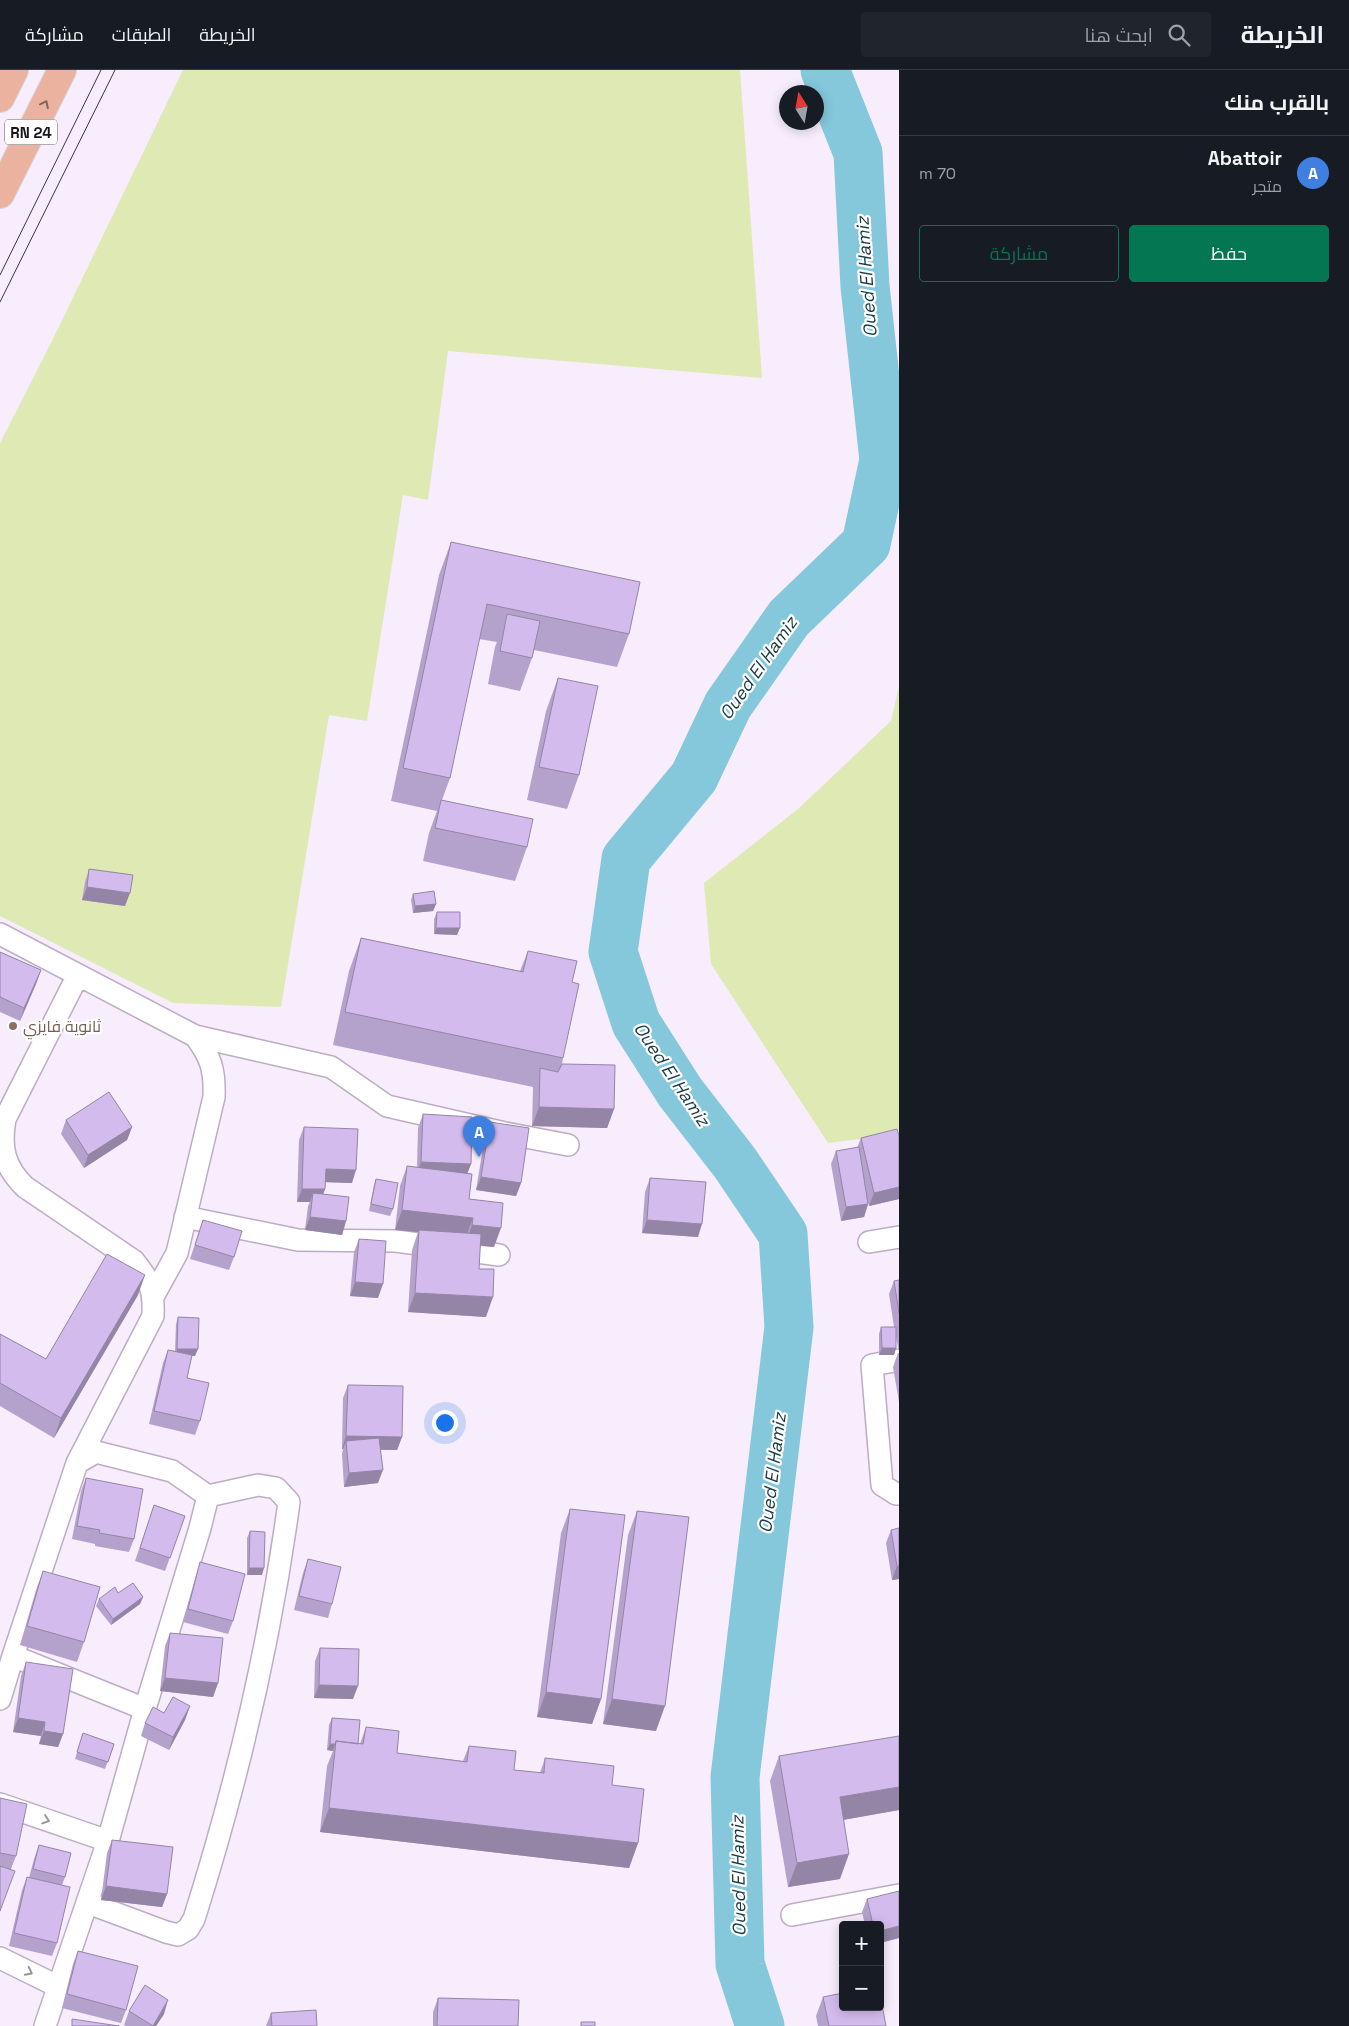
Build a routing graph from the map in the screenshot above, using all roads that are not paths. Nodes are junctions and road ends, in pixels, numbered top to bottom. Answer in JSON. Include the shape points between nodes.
{"nodes":[{"id":1,"x":14,"y":70,"type":"edge"},
{"id":2,"x":62,"y":70,"type":"edge"},
{"id":3,"x":0,"y":98,"type":"edge"},
{"id":4,"x":0,"y":194,"type":"edge"},
{"id":5,"x":0,"y":934,"type":"edge"},
{"id":6,"x":78,"y":975,"type":"junction"},
{"id":7,"x":196,"y":1036,"type":"junction"},
{"id":8,"x":2,"y":1120,"type":"edge"},
{"id":9,"x":568,"y":1145,"type":"dead end"},
{"id":10,"x":185,"y":1218,"type":"junction"},
{"id":11,"x":899,"y":1237,"type":"edge"},
{"id":12,"x":869,"y":1242,"type":"dead end"},
{"id":13,"x":498,"y":1256,"type":"dead end"},
{"id":14,"x":154,"y":1295,"type":"junction"},
{"id":15,"x":899,"y":1360,"type":"edge"},
{"id":16,"x":77,"y":1463,"type":"junction"},
{"id":17,"x":899,"y":1494,"type":"edge"},
{"id":18,"x":208,"y":1496,"type":"junction"},
{"id":19,"x":13,"y":1656,"type":"junction"},
{"id":20,"x":0,"y":1699,"type":"edge"},
{"id":21,"x":145,"y":1709,"type":"junction"},
{"id":22,"x":0,"y":1804,"type":"edge"},
{"id":23,"x":108,"y":1841,"type":"junction"},
{"id":24,"x":899,"y":1896,"type":"edge"},
{"id":25,"x":88,"y":1903,"type":"junction"},
{"id":26,"x":792,"y":1915,"type":"dead end"},
{"id":27,"x":0,"y":1958,"type":"edge"},
{"id":28,"x":57,"y":1986,"type":"junction"},
{"id":29,"x":45,"y":2026,"type":"edge"}],
"edges":[{"from":1,"to":3,"type":"main road","number":"RN 24"},
{"from":4,"to":2,"type":"main road","number":"RN 24","one_way":true},
{"from":5,"to":6,"type":"street"},
{"from":6,"to":7,"type":"street"},
{"from":6,"to":8,"type":"street"},
{"from":7,"to":9,"type":"street","via":[[331,1067],[387,1106],[505,1134]]},
{"from":7,"to":10,"type":"street","via":[[207,1052],[215,1074],[214,1096]]},
{"from":8,"to":14,"type":"street","via":[[2,1147],[16,1178],[134,1260]]},
{"from":10,"to":13,"type":"street","via":[[298,1240],[396,1241]]},
{"from":10,"to":14,"type":"street","via":[[177,1253]]},
{"from":11,"to":12,"type":"street"},
{"from":14,"to":16,"type":"street","via":[[153,1316]]},
{"from":15,"to":17,"type":"street","via":[[872,1365],[882,1485]]},
{"from":16,"to":18,"type":"street","via":[[96,1452],[172,1471]]},
{"from":16,"to":19,"type":"street"},
{"from":18,"to":21,"type":"street"},
{"from":18,"to":25,"type":"street","via":[[258,1485],[276,1488],[289,1502],[255,1695],[214,1857],[194,1919],[188,1929],[178,1935]]},
{"from":19,"to":20,"type":"street"},
{"from":19,"to":21,"type":"street"},
{"from":21,"to":23,"type":"street"},
{"from":22,"to":23,"type":"street","one_way":true},
{"from":23,"to":25,"type":"street"},
{"from":24,"to":26,"type":"street"},
{"from":25,"to":28,"type":"street"},
{"from":27,"to":28,"type":"street","one_way":true},
{"from":28,"to":29,"type":"street"}]}
